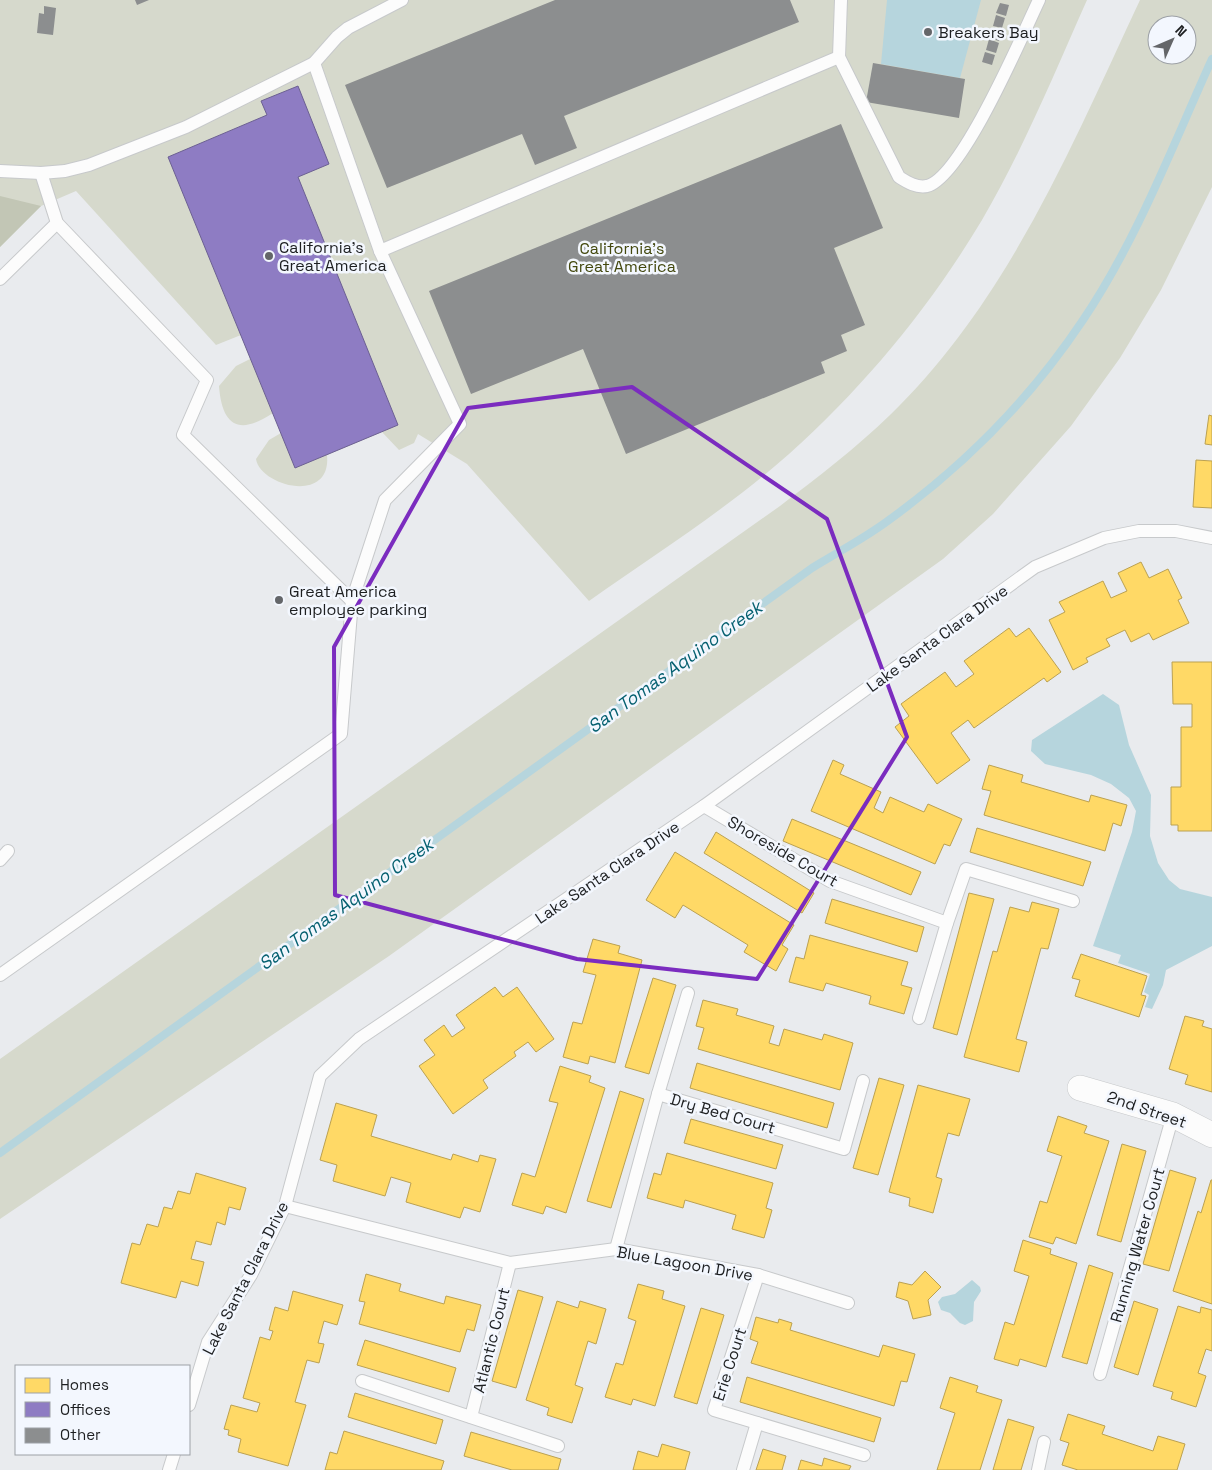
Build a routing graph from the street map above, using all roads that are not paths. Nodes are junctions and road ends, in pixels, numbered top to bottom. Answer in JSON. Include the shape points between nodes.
{"nodes":[{"id":1,"x":402,"y":0,"type":"edge"},
{"id":2,"x":841,"y":0,"type":"edge"},
{"id":3,"x":1039,"y":0,"type":"edge"},
{"id":4,"x":838,"y":57,"type":"junction"},
{"id":5,"x":314,"y":63,"type":"junction"},
{"id":6,"x":0,"y":171,"type":"edge"},
{"id":7,"x":42,"y":173,"type":"junction"},
{"id":8,"x":57,"y":223,"type":"junction"},
{"id":9,"x":380,"y":251,"type":"junction"},
{"id":10,"x":0,"y":279,"type":"edge"},
{"id":11,"x":1212,"y":538,"type":"edge"},
{"id":12,"x":352,"y":601,"type":"junction"},
{"id":13,"x":704,"y":806,"type":"junction"},
{"id":14,"x":1073,"y":901,"type":"dead end"},
{"id":15,"x":947,"y":923,"type":"junction"},
{"id":16,"x":0,"y":975,"type":"edge"},
{"id":17,"x":688,"y":993,"type":"dead end"},
{"id":18,"x":919,"y":1018,"type":"dead end"},
{"id":19,"x":863,"y":1081,"type":"dead end"},
{"id":20,"x":1080,"y":1088,"type":"dead end"},
{"id":21,"x":658,"y":1094,"type":"junction"},
{"id":22,"x":1173,"y":1115,"type":"junction"},
{"id":23,"x":1212,"y":1135,"type":"edge"},
{"id":24,"x":285,"y":1206,"type":"junction"},
{"id":25,"x":616,"y":1249,"type":"junction"},
{"id":26,"x":510,"y":1263,"type":"junction"},
{"id":27,"x":758,"y":1275,"type":"junction"},
{"id":28,"x":848,"y":1303,"type":"dead end"},
{"id":29,"x":1100,"y":1374,"type":"dead end"},
{"id":30,"x":362,"y":1381,"type":"dead end"},
{"id":31,"x":190,"y":1402,"type":"edge"},
{"id":32,"x":471,"y":1417,"type":"junction"},
{"id":33,"x":757,"y":1423,"type":"junction"},
{"id":34,"x":1044,"y":1442,"type":"dead end"},
{"id":35,"x":558,"y":1446,"type":"dead end"},
{"id":36,"x":174,"y":1455,"type":"edge"},
{"id":37,"x":864,"y":1455,"type":"dead end"},
{"id":38,"x":169,"y":1470,"type":"edge"},
{"id":39,"x":743,"y":1470,"type":"edge"},
{"id":40,"x":1038,"y":1470,"type":"edge"}],
"edges":[{"from":1,"to":5,"type":"lane","via":[[348,28]]},
{"from":2,"to":4,"type":"lane"},
{"from":3,"to":4,"type":"lane","via":[[971,139],[947,171],[926,186],[912,185],[899,177]]},
{"from":4,"to":9,"type":"lane"},
{"from":5,"to":7,"type":"lane","via":[[186,127],[89,164]]},
{"from":5,"to":9,"type":"lane"},
{"from":6,"to":7,"type":"lane"},
{"from":7,"to":8,"type":"lane"},
{"from":8,"to":10,"type":"lane"},
{"from":8,"to":12,"type":"lane","via":[[207,380],[182,435]]},
{"from":9,"to":12,"type":"lane","via":[[460,424],[385,500]]},
{"from":11,"to":13,"type":"lane","name":"Lake Santa Clara Drive","via":[[1176,531],[1139,531],[1104,538],[1035,567]]},
{"from":12,"to":16,"type":"lane","via":[[341,734]]},
{"from":13,"to":15,"type":"lane","name":"Shoreside Court","via":[[830,881]]},
{"from":13,"to":24,"type":"lane","name":"Lake Santa Clara Drive","via":[[359,1039],[320,1076]]},
{"from":14,"to":15,"type":"lane","via":[[966,869]]},
{"from":15,"to":18,"type":"lane"},
{"from":17,"to":21,"type":"lane"},
{"from":19,"to":21,"type":"lane","name":"Dry Bed Court","via":[[844,1149]]},
{"from":20,"to":22,"type":"street","name":"2nd Street"},
{"from":21,"to":25,"type":"lane","name":"Dry Bed Court"},
{"from":22,"to":23,"type":"street","name":"2nd Street"},
{"from":22,"to":29,"type":"lane","name":"Running Water Court"},
{"from":24,"to":26,"type":"lane","name":"Blue Lagoon Drive"},
{"from":24,"to":31,"type":"lane","name":"Lake Santa Clara Drive","via":[[251,1275],[208,1342]]},
{"from":25,"to":26,"type":"lane","name":"Blue Lagoon Drive"},
{"from":25,"to":27,"type":"lane","name":"Blue Lagoon Drive"},
{"from":26,"to":32,"type":"lane","name":"Atlantic Court"},
{"from":27,"to":28,"type":"lane","name":"Blue Lagoon Drive"},
{"from":27,"to":33,"type":"lane","name":"Erie Court","via":[[714,1410]]},
{"from":30,"to":32,"type":"lane"},
{"from":32,"to":35,"type":"lane"},
{"from":33,"to":37,"type":"lane","name":"Erie Court"},
{"from":33,"to":39,"type":"lane"},
{"from":34,"to":40,"type":"lane"},
{"from":36,"to":38,"type":"lane"}]}
